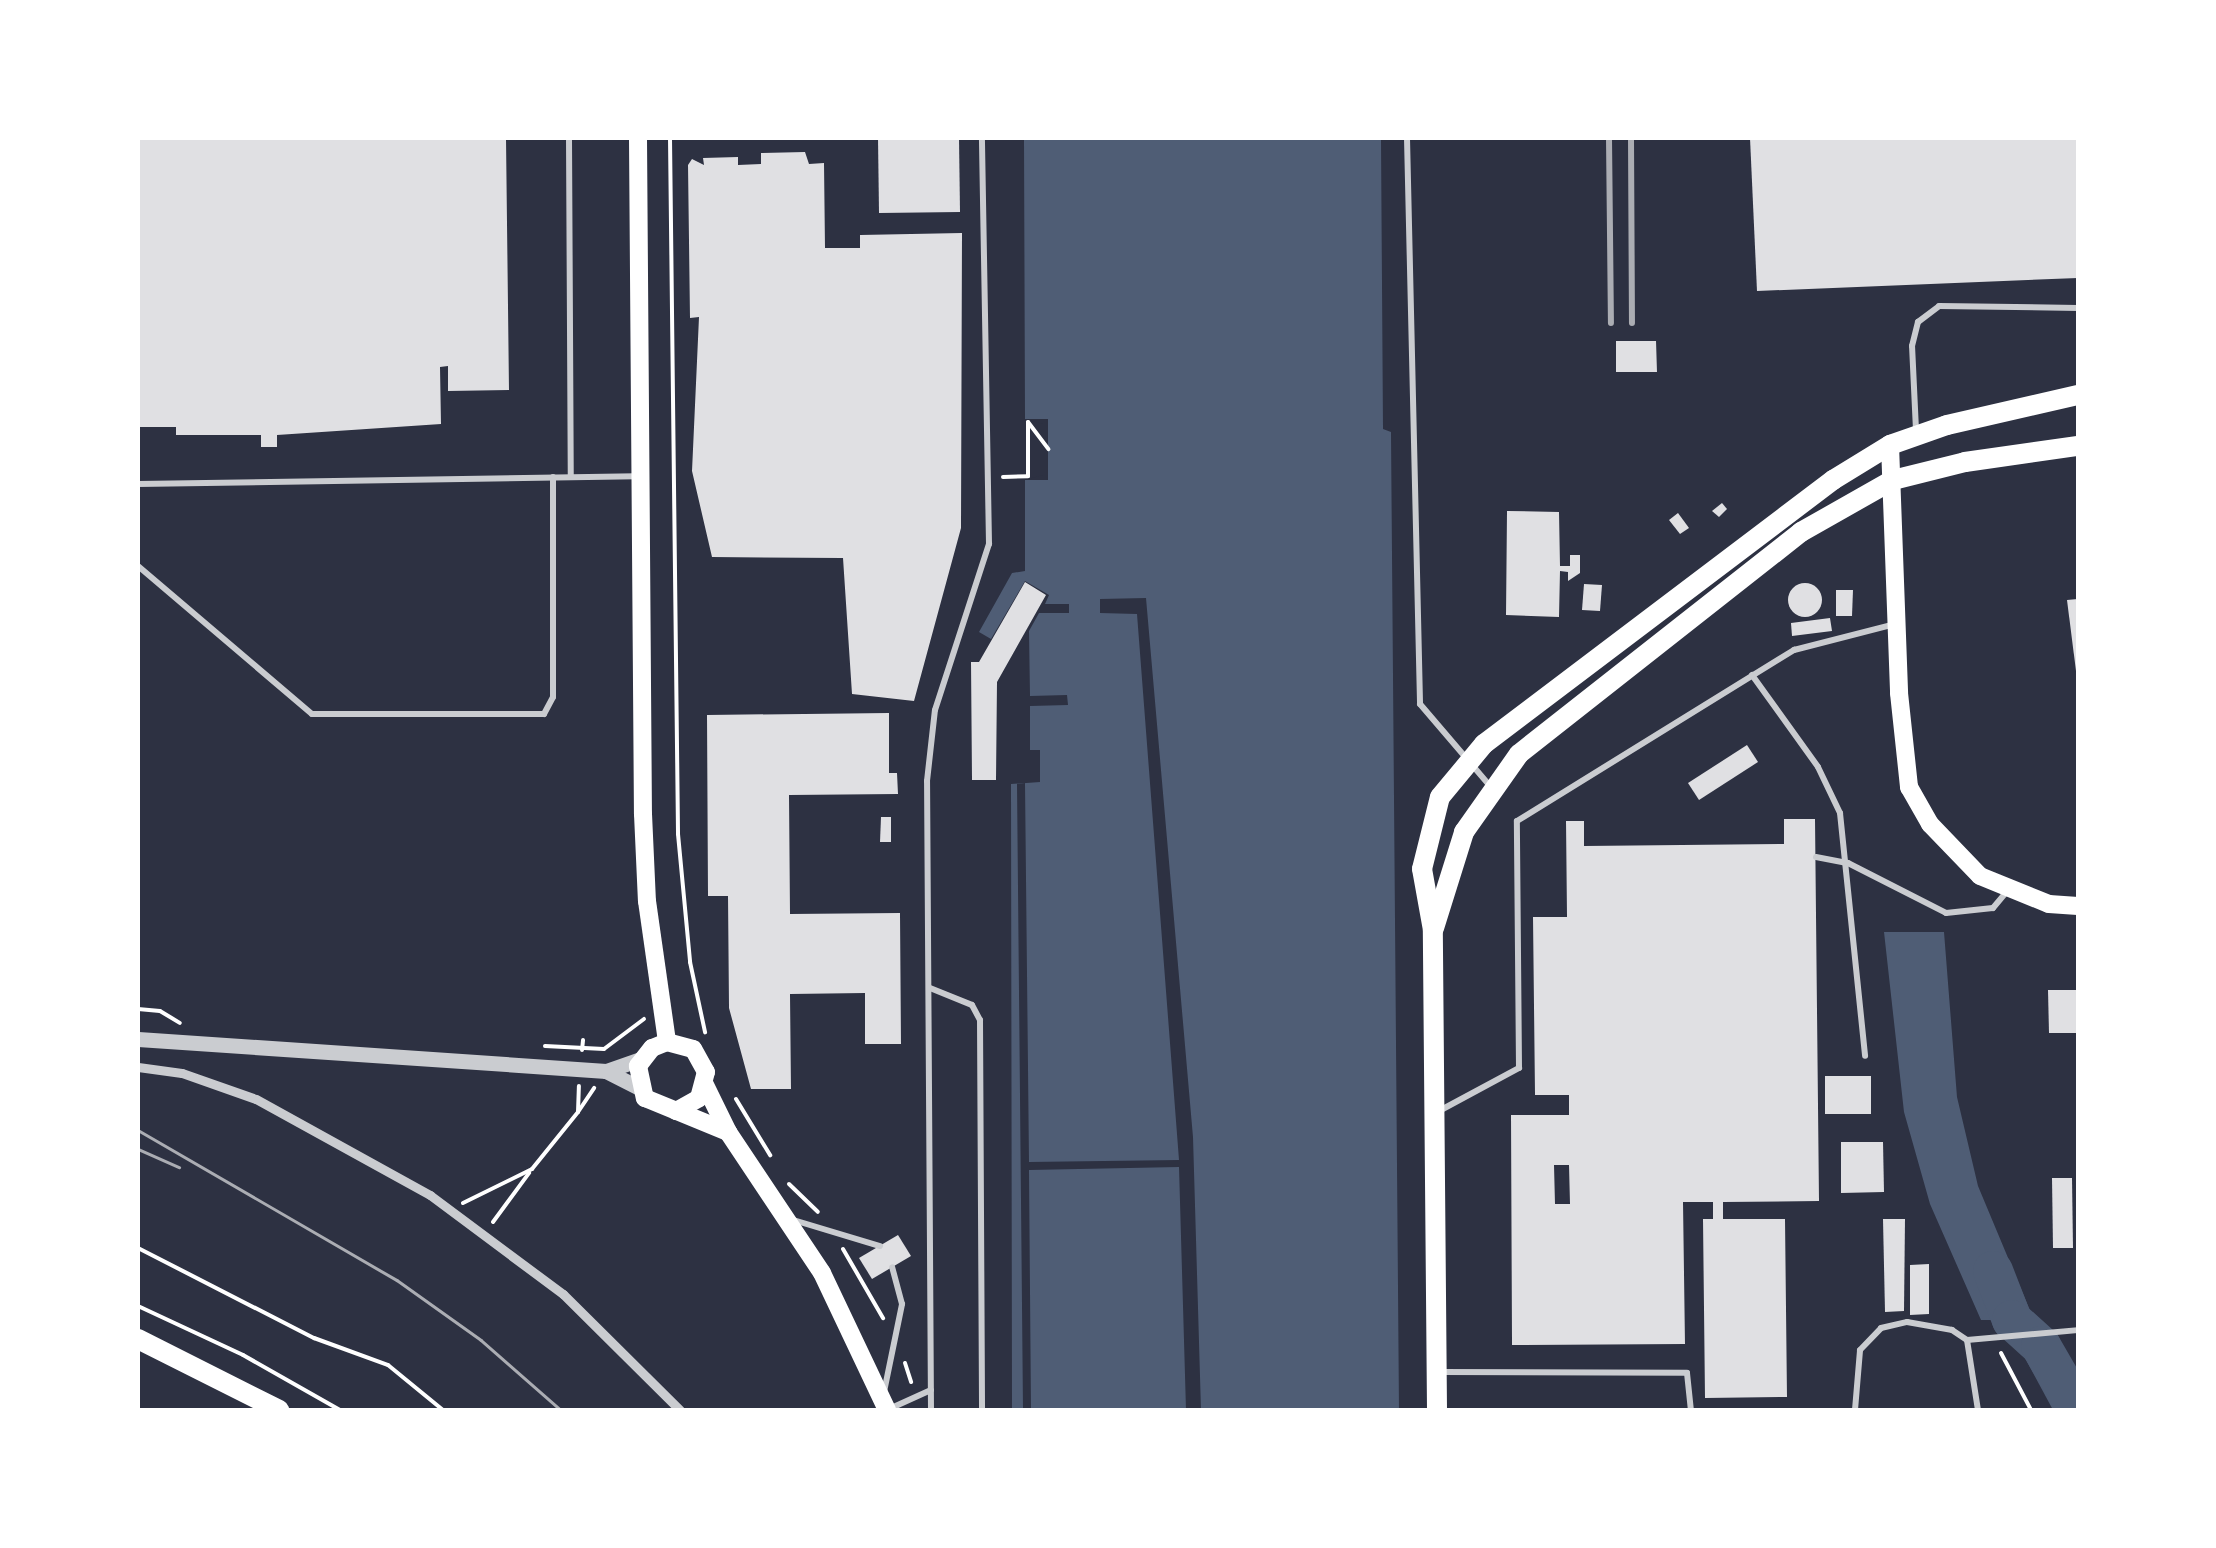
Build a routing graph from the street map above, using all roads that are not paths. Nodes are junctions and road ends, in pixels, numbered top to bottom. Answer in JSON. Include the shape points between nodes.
{"nodes":[{"id":1,"x":569,"y":138,"type":"edge"},
{"id":2,"x":638,"y":138,"type":"edge"},
{"id":3,"x":982,"y":138,"type":"edge"},
{"id":4,"x":1407,"y":138,"type":"edge"},
{"id":5,"x":2078,"y":308,"type":"edge"},
{"id":6,"x":2078,"y":395,"type":"edge"},
{"id":7,"x":1916,"y":436,"type":"junction"},
{"id":8,"x":1890,"y":446,"type":"junction"},
{"id":9,"x":2078,"y":446,"type":"edge"},
{"id":10,"x":642,"y":476,"type":"junction"},
{"id":11,"x":553,"y":477,"type":"junction"},
{"id":12,"x":572,"y":477,"type":"junction"},
{"id":13,"x":1894,"y":480,"type":"junction"},
{"id":14,"x":138,"y":484,"type":"edge"},
{"id":15,"x":138,"y":566,"type":"edge"},
{"id":16,"x":1896,"y":624,"type":"junction"},
{"id":17,"x":1752,"y":675,"type":"junction"},
{"id":18,"x":1468,"y":759,"type":"junction"},
{"id":19,"x":1491,"y":787,"type":"junction"},
{"id":20,"x":1816,"y":856,"type":"dead end"},
{"id":21,"x":2008,"y":890,"type":"junction"},
{"id":22,"x":2078,"y":906,"type":"edge"},
{"id":23,"x":1433,"y":930,"type":"junction"},
{"id":24,"x":930,"y":988,"type":"junction"},
{"id":25,"x":138,"y":1039,"type":"edge"},
{"id":26,"x":667,"y":1042,"type":"junction"},
{"id":27,"x":1866,"y":1056,"type":"dead end"},
{"id":28,"x":641,"y":1059,"type":"junction"},
{"id":29,"x":138,"y":1067,"type":"edge"},
{"id":30,"x":606,"y":1071,"type":"junction"},
{"id":31,"x":705,"y":1086,"type":"junction"},
{"id":32,"x":639,"y":1088,"type":"junction"},
{"id":33,"x":676,"y":1111,"type":"junction"},
{"id":34,"x":1435,"y":1112,"type":"junction"},
{"id":35,"x":728,"y":1132,"type":"junction"},
{"id":36,"x":787,"y":1219,"type":"junction"},
{"id":37,"x":880,"y":1246,"type":"dead end"},
{"id":38,"x":892,"y":1267,"type":"dead end"},
{"id":39,"x":2078,"y":1330,"type":"edge"},
{"id":40,"x":138,"y":1340,"type":"edge"},
{"id":41,"x":1967,"y":1340,"type":"junction"},
{"id":42,"x":1437,"y":1372,"type":"junction"},
{"id":43,"x":932,"y":1388,"type":"junction"},
{"id":44,"x":886,"y":1406,"type":"edge"},
{"id":45,"x":279,"y":1410,"type":"edge"},
{"id":46,"x":680,"y":1410,"type":"edge"},
{"id":47,"x":932,"y":1410,"type":"edge"},
{"id":48,"x":982,"y":1410,"type":"edge"},
{"id":49,"x":1437,"y":1410,"type":"edge"},
{"id":50,"x":1691,"y":1410,"type":"edge"},
{"id":51,"x":1855,"y":1410,"type":"edge"},
{"id":52,"x":1978,"y":1410,"type":"edge"}],
"edges":[{"from":1,"to":12,"type":"lane"},
{"from":2,"to":10,"type":"main road"},
{"from":3,"to":24,"type":"lane","via":[[986,559],[930,732]]},
{"from":4,"to":18,"type":"lane","via":[[1420,704]]},
{"from":5,"to":7,"type":"lane","via":[[1939,306],[1918,322],[1912,346]]},
{"from":6,"to":7,"type":"main road"},
{"from":7,"to":8,"type":"main road"},
{"from":8,"to":13,"type":"main road"},
{"from":8,"to":18,"type":"main road","via":[[1774,519]]},
{"from":9,"to":13,"type":"main road"},
{"from":10,"to":12,"type":"lane"},
{"from":10,"to":26,"type":"main road","via":[[643,814]]},
{"from":11,"to":12,"type":"lane"},
{"from":11,"to":14,"type":"lane"},
{"from":11,"to":15,"type":"lane","via":[[553,697],[544,714],[312,714]]},
{"from":13,"to":16,"type":"main road"},
{"from":13,"to":19,"type":"main road","via":[[1801,532],[1534,742]]},
{"from":16,"to":17,"type":"lane","via":[[1794,650]]},
{"from":16,"to":21,"type":"main road","via":[[1909,786],[1930,824],[1962,859]]},
{"from":17,"to":27,"type":"lane","via":[[1818,767],[1840,813]]},
{"from":17,"to":34,"type":"lane","via":[[1517,821],[1519,1068]]},
{"from":18,"to":19,"type":"lane"},
{"from":18,"to":23,"type":"main road","via":[[1440,797],[1428,832],[1422,869]]},
{"from":19,"to":23,"type":"main road","via":[[1464,832]]},
{"from":20,"to":21,"type":"lane","via":[[1848,864],[1946,913],[1994,908]]},
{"from":21,"to":22,"type":"main road"},
{"from":23,"to":34,"type":"main road"},
{"from":24,"to":43,"type":"lane"},
{"from":24,"to":48,"type":"lane","via":[[972,1005],[980,1020]]},
{"from":25,"to":30,"type":"street"},
{"from":26,"to":28,"type":"main road"},
{"from":26,"to":31,"type":"main road","via":[[693,1048],[702,1059]]},
{"from":28,"to":30,"type":"street"},
{"from":28,"to":32,"type":"main road"},
{"from":29,"to":46,"type":"street","via":[[182,1073],[256,1098],[450,1210],[586,1315]]},
{"from":30,"to":32,"type":"street"},
{"from":31,"to":33,"type":"main road","via":[[689,1107]]},
{"from":31,"to":35,"type":"main road"},
{"from":32,"to":33,"type":"main road","via":[[653,1106]]},
{"from":33,"to":35,"type":"main road"},
{"from":34,"to":42,"type":"main road"},
{"from":35,"to":36,"type":"main road"},
{"from":36,"to":37,"type":"lane"},
{"from":36,"to":44,"type":"main road","via":[[851,1325]]},
{"from":38,"to":44,"type":"lane","via":[[902,1304]]},
{"from":39,"to":41,"type":"lane"},
{"from":40,"to":45,"type":"main road"},
{"from":41,"to":51,"type":"lane","via":[[1952,1330],[1906,1322],[1881,1328],[1860,1350]]},
{"from":41,"to":52,"type":"lane"},
{"from":42,"to":49,"type":"main road"},
{"from":42,"to":50,"type":"lane","via":[[1687,1373]]},
{"from":43,"to":44,"type":"lane","via":[[918,1401]]},
{"from":43,"to":47,"type":"lane"}]}
